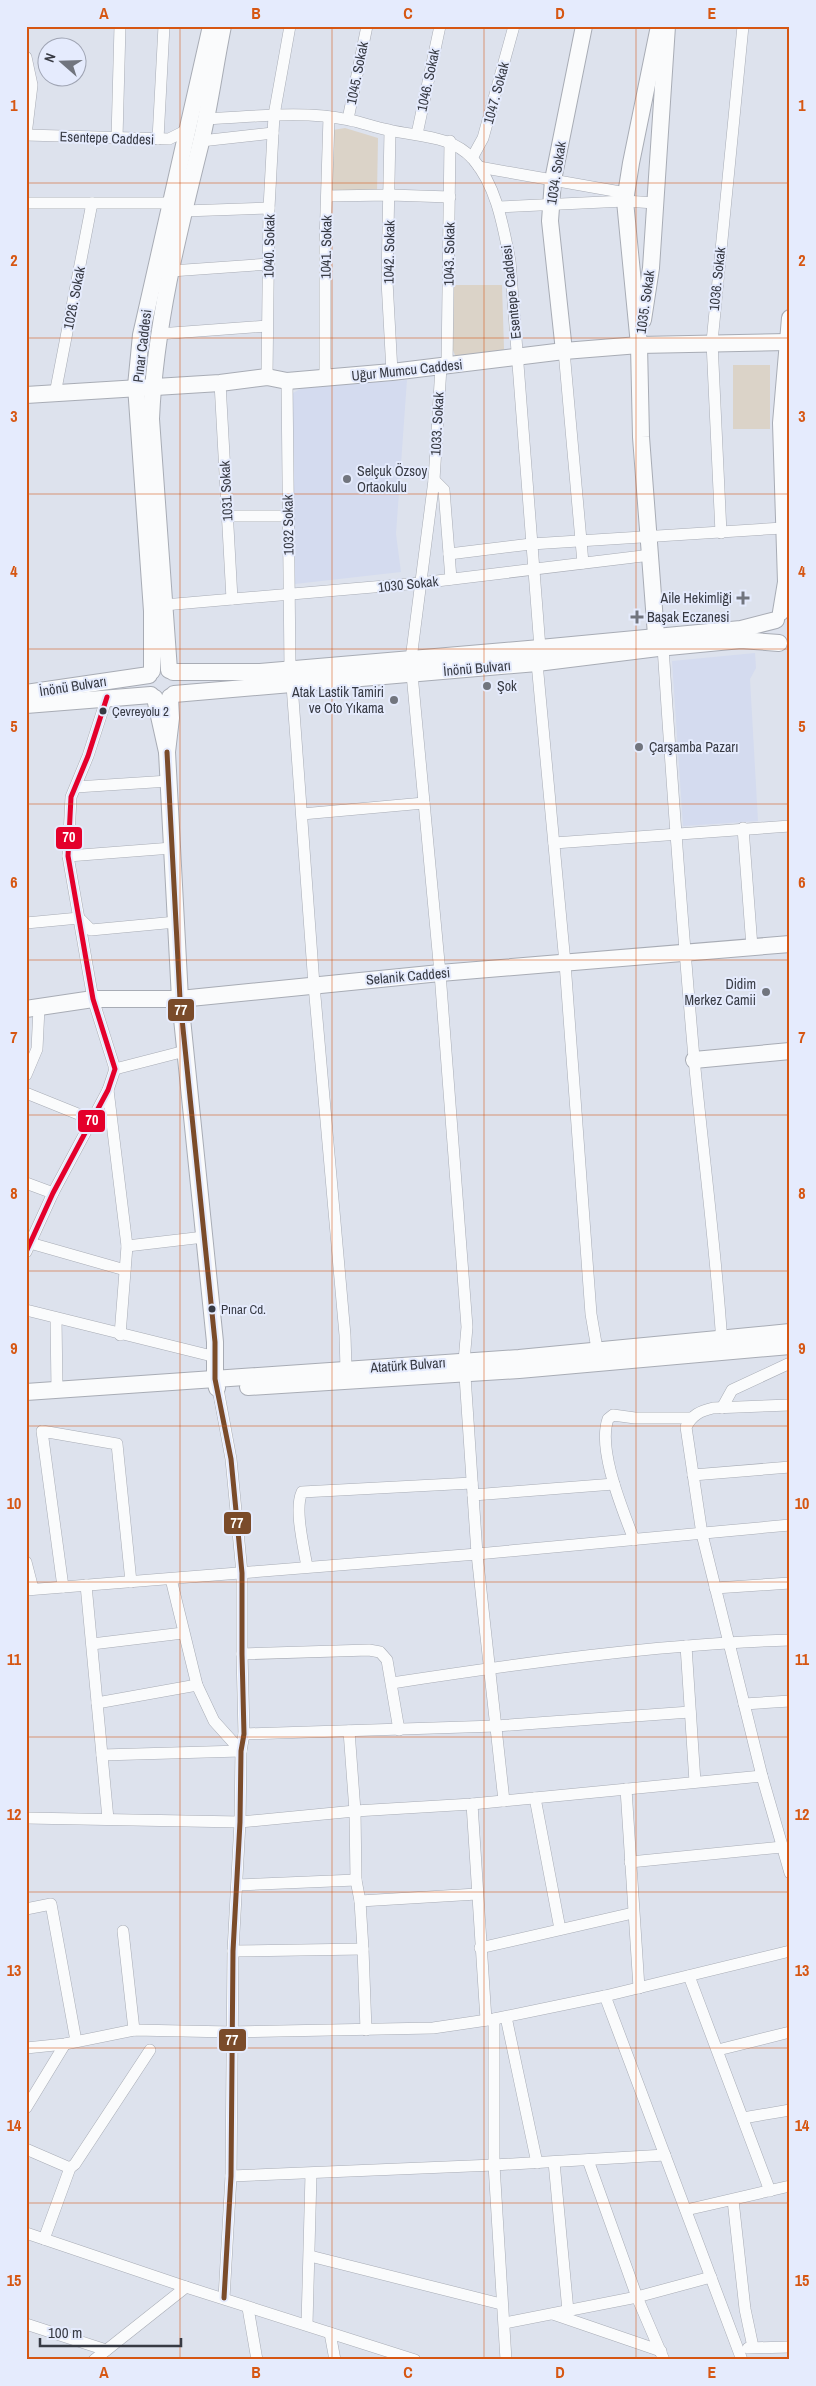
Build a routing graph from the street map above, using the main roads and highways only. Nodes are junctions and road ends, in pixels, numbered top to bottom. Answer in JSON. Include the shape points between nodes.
{"nodes":[{"id":1,"x":211,"y":26,"type":"edge"},
{"id":2,"x":222,"y":26,"type":"edge"},
{"id":3,"x":584,"y":26,"type":"edge"},
{"id":4,"x":659,"y":26,"type":"edge"},
{"id":5,"x":667,"y":26,"type":"edge"},
{"id":6,"x":205,"y":120,"type":"junction"},
{"id":7,"x":185,"y":131,"type":"junction"},
{"id":8,"x":201,"y":142,"type":"junction"},
{"id":9,"x":176,"y":207,"type":"junction"},
{"id":10,"x":790,"y":318,"type":"edge"},
{"id":11,"x":787,"y":342,"type":"junction"},
{"id":12,"x":639,"y":345,"type":"junction"},
{"id":13,"x":564,"y":351,"type":"junction"},
{"id":14,"x":144,"y":386,"type":"junction"},
{"id":15,"x":26,"y":395,"type":"edge"},
{"id":16,"x":782,"y":613,"type":"edge"},
{"id":17,"x":660,"y":641,"type":"junction"},
{"id":18,"x":784,"y":648,"type":"edge"},
{"id":19,"x":171,"y":671,"type":"junction"},
{"id":20,"x":150,"y":673,"type":"junction"},
{"id":21,"x":291,"y":677,"type":"junction"},
{"id":22,"x":26,"y":693,"type":"edge"},
{"id":23,"x":162,"y":696,"type":"junction"},
{"id":24,"x":26,"y":705,"type":"edge"},
{"id":25,"x":790,"y":944,"type":"edge"},
{"id":26,"x":180,"y":999,"type":"junction"},
{"id":27,"x":33,"y":1009,"type":"edge"},
{"id":28,"x":790,"y":1051,"type":"edge"},
{"id":29,"x":694,"y":1060,"type":"road end"},
{"id":30,"x":790,"y":1332,"type":"edge"},
{"id":31,"x":722,"y":1344,"type":"junction"},
{"id":32,"x":790,"y":1346,"type":"edge"},
{"id":33,"x":464,"y":1367,"type":"junction"},
{"id":34,"x":216,"y":1384,"type":"junction"},
{"id":35,"x":26,"y":1392,"type":"edge"},
{"id":36,"x":26,"y":1399,"type":"edge"}],
"edges":[{"from":1,"to":7,"type":"main road","name":"Pınar Caddesi"},
{"from":2,"to":6,"type":"main road","name":"Pınar Caddesi"},
{"from":3,"to":13,"type":"main road","name":"1034. Sokak","via":[[550,204]]},
{"from":4,"to":12,"type":"main road","name":"1035. Sokak","via":[[626,197]]},
{"from":5,"to":12,"type":"main road","name":"1035. Sokak","via":[[651,268]]},
{"from":6,"to":7,"type":"main road"},
{"from":6,"to":8,"type":"main road","name":"Pınar Caddesi"},
{"from":7,"to":8,"type":"main road"},
{"from":7,"to":9,"type":"main road","name":"Pınar Caddesi"},
{"from":8,"to":9,"type":"main road","name":"Pınar Caddesi"},
{"from":9,"to":14,"type":"main road","name":"Pınar Caddesi","via":[[171,271]]},
{"from":9,"to":14,"type":"main road","name":"Pınar Caddesi","via":[[141,334]]},
{"from":10,"to":11,"type":"main road"},
{"from":11,"to":12,"type":"main road","name":"Uğur Mumcu Caddesi"},
{"from":11,"to":16,"type":"main road","via":[[781,424],[786,582]]},
{"from":12,"to":13,"type":"main road","name":"Uğur Mumcu Caddesi"},
{"from":12,"to":17,"type":"main road","via":[[641,437]]},
{"from":13,"to":14,"type":"main road","name":"Uğur Mumcu Caddesi","via":[[325,378],[287,381],[267,377],[220,383]]},
{"from":14,"to":15,"type":"main road","name":"Uğur Mumcu Caddesi"},
{"from":14,"to":19,"type":"main road","name":"Pınar Caddesi","via":[[152,430]]},
{"from":14,"to":20,"type":"main road","name":"Pınar Caddesi","via":[[152,611]]},
{"from":16,"to":17,"type":"main road","name":"İnönü Bulvarı","via":[[741,629]]},
{"from":16,"to":18,"type":"main road","via":[[774,628]]},
{"from":17,"to":18,"type":"main road","name":"İnönü Bulvarı","via":[[741,640]]},
{"from":17,"to":21,"type":"main road","name":"İnönü Bulvarı","via":[[538,656]]},
{"from":19,"to":20,"type":"main road","via":[[160,668]]},
{"from":19,"to":21,"type":"main road","name":"İnönü Bulvarı"},
{"from":19,"to":23,"type":"main road","via":[[177,680]]},
{"from":20,"to":22,"type":"main road","name":"İnönü Bulvarı"},
{"from":20,"to":23,"type":"main road","via":[[146,685]]},
{"from":21,"to":23,"type":"main road","name":"İnönü Bulvarı"},
{"from":23,"to":24,"type":"main road","name":"İnönü Bulvarı","via":[[107,697]]},
{"from":23,"to":26,"type":"main road"},
{"from":25,"to":26,"type":"main road","name":"Selanik Caddesi","via":[[440,973]]},
{"from":26,"to":27,"type":"main road","name":"Selanik Caddesi","via":[[93,1000]]},
{"from":26,"to":34,"type":"main road","via":[[216,1357]]},
{"from":28,"to":29,"type":"main road"},
{"from":30,"to":31,"type":"main road","name":"Atatürk Bulvarı"},
{"from":31,"to":32,"type":"main road","name":"Atatürk Bulvarı"},
{"from":31,"to":33,"type":"main road","name":"Atatürk Bulvarı"},
{"from":31,"to":33,"type":"main road","name":"Atatürk Bulvarı","via":[[597,1349]]},
{"from":33,"to":34,"type":"main road","name":"Atatürk Bulvarı"},
{"from":33,"to":34,"type":"main road","name":"Atatürk Bulvarı","via":[[346,1369]]},
{"from":34,"to":35,"type":"main road","name":"Atatürk Bulvarı"},
{"from":34,"to":36,"type":"main road","name":"Atatürk Bulvarı"}]}
